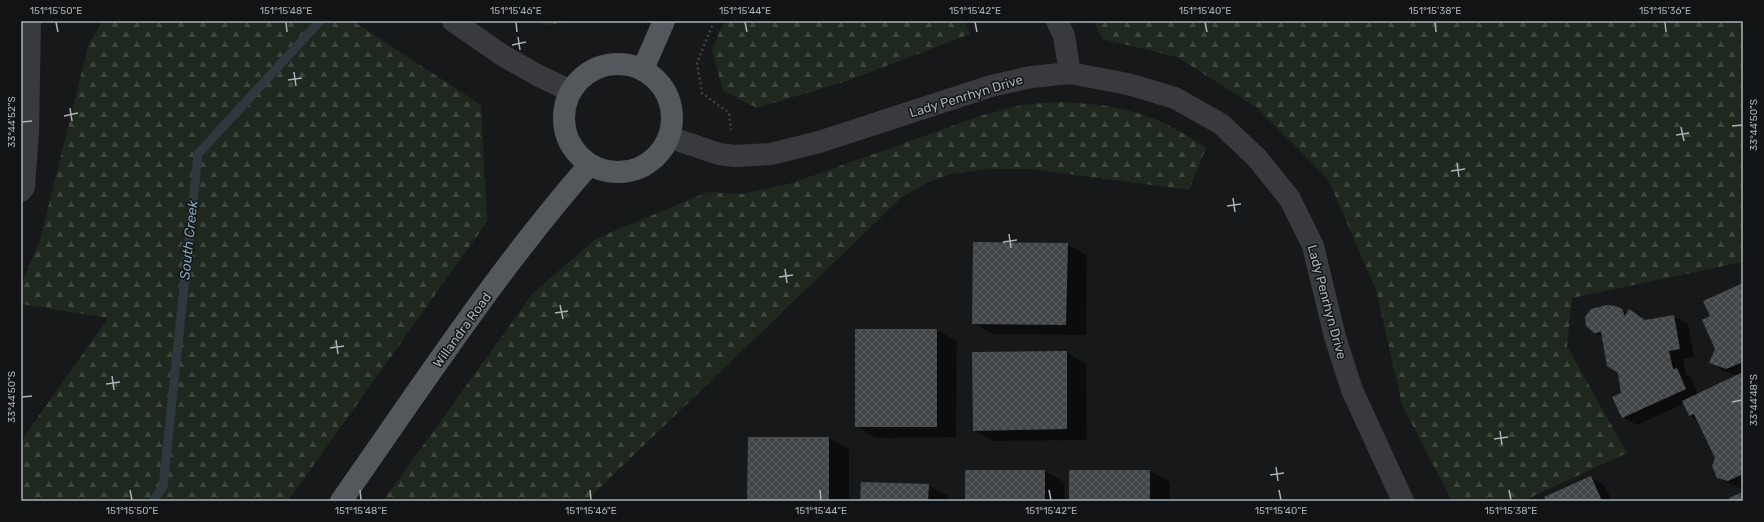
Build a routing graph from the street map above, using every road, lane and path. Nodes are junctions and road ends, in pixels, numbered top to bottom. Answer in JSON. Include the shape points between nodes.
{"nodes":[{"id":1,"x":30,"y":21,"type":"edge"},
{"id":2,"x":453,"y":21,"type":"edge"},
{"id":3,"x":664,"y":21,"type":"edge"},
{"id":4,"x":714,"y":21,"type":"edge"},
{"id":5,"x":1057,"y":21,"type":"edge"},
{"id":6,"x":643,"y":69,"type":"junction"},
{"id":7,"x":1070,"y":74,"type":"junction"},
{"id":8,"x":571,"y":91,"type":"junction"},
{"id":9,"x":669,"y":137,"type":"junction"},
{"id":10,"x":735,"y":156,"type":"junction"},
{"id":11,"x":590,"y":164,"type":"junction"},
{"id":12,"x":21,"y":191,"type":"edge"},
{"id":13,"x":341,"y":501,"type":"edge"},
{"id":14,"x":1403,"y":501,"type":"edge"}],
"edges":[{"from":1,"to":12,"type":"street","via":[[28,133],[24,187]]},
{"from":2,"to":8,"type":"street","via":[[502,56]]},
{"from":3,"to":6,"type":"main road"},
{"from":4,"to":10,"type":"path","via":[[697,63],[702,92],[728,113]]},
{"from":5,"to":7,"type":"street","via":[[1064,36]]},
{"from":6,"to":8,"type":"main road","via":[[630,65],[603,66],[585,76]]},
{"from":6,"to":9,"type":"main road","via":[[654,77],[669,98],[672,111]]},
{"from":7,"to":10,"type":"street","name":"Lady Penrhyn Drive","via":[[1030,77],[991,86],[819,142],[771,154]]},
{"from":7,"to":14,"type":"street","name":"Lady Penrhyn Drive","via":[[1128,84],[1175,98],[1221,124],[1257,158],[1290,199],[1313,246],[1335,337],[1352,390]]},
{"from":8,"to":11,"type":"main road","via":[[565,107],[564,124],[569,141],[579,155]]},
{"from":9,"to":10,"type":"street","name":"Lady Penrhyn Drive","via":[[719,154]]},
{"from":9,"to":11,"type":"main road","via":[[661,151],[650,161],[636,168],[606,170]]},
{"from":11,"to":13,"type":"main road","name":"Willandra Road","via":[[559,199],[474,311]]}]}
